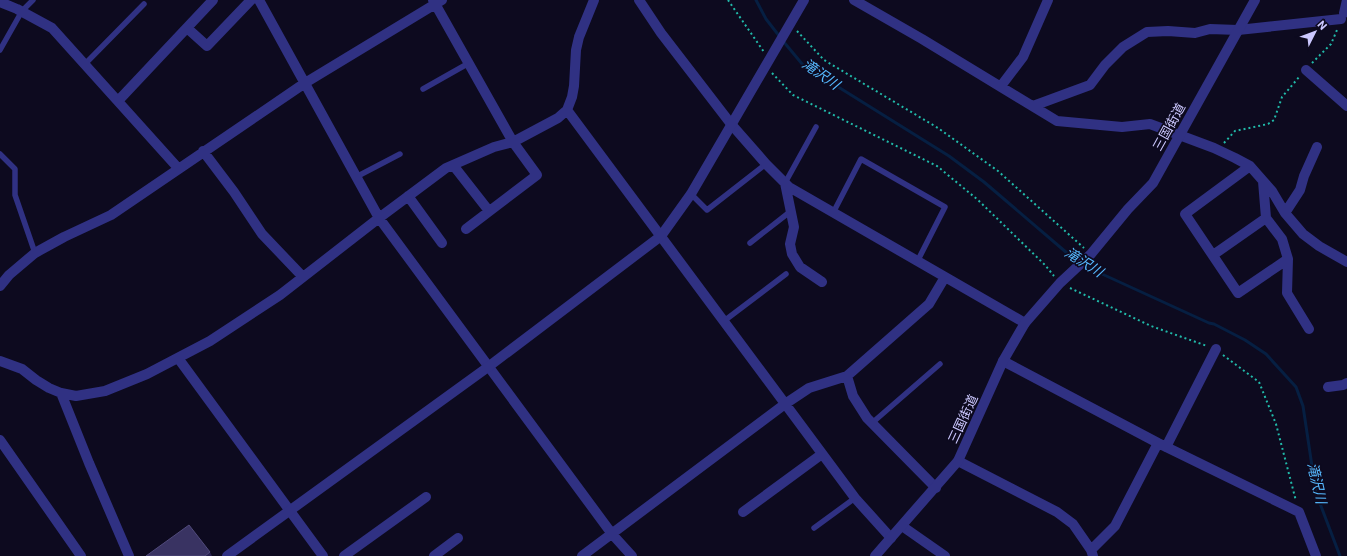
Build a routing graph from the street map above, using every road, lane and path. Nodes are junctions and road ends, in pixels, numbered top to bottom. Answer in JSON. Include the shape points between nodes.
{"nodes":[{"id":1,"x":33,"y":0,"type":"edge"},
{"id":2,"x":213,"y":0,"type":"edge"},
{"id":3,"x":251,"y":0,"type":"edge"},
{"id":4,"x":259,"y":0,"type":"edge"},
{"id":5,"x":594,"y":0,"type":"edge"},
{"id":6,"x":639,"y":0,"type":"edge"},
{"id":7,"x":728,"y":0,"type":"edge"},
{"id":8,"x":804,"y":0,"type":"edge"},
{"id":9,"x":854,"y":0,"type":"edge"},
{"id":10,"x":1048,"y":0,"type":"edge"},
{"id":11,"x":1255,"y":0,"type":"edge"},
{"id":12,"x":1347,"y":0,"type":"edge"},
{"id":13,"x":437,"y":1,"type":"edge"},
{"id":14,"x":0,"y":2,"type":"edge"},
{"id":15,"x":144,"y":4,"type":"dead end"},
{"id":16,"x":22,"y":12,"type":"junction"},
{"id":17,"x":1343,"y":16,"type":"junction"},
{"id":18,"x":791,"y":24,"type":"junction"},
{"id":19,"x":187,"y":28,"type":"junction"},
{"id":20,"x":1238,"y":30,"type":"junction"},
{"id":21,"x":0,"y":50,"type":"edge"},
{"id":22,"x":469,"y":63,"type":"junction"},
{"id":23,"x":767,"y":63,"type":"junction"},
{"id":24,"x":85,"y":64,"type":"junction"},
{"id":25,"x":1306,"y":70,"type":"junction"},
{"id":26,"x":305,"y":83,"type":"junction"},
{"id":27,"x":1001,"y":86,"type":"junction"},
{"id":28,"x":423,"y":89,"type":"dead end"},
{"id":29,"x":118,"y":101,"type":"junction"},
{"id":30,"x":1033,"y":106,"type":"junction"},
{"id":31,"x":1347,"y":106,"type":"edge"},
{"id":32,"x":567,"y":110,"type":"junction"},
{"id":33,"x":732,"y":124,"type":"junction"},
{"id":34,"x":816,"y":127,"type":"dead end"},
{"id":35,"x":1179,"y":136,"type":"junction"},
{"id":36,"x":513,"y":142,"type":"junction"},
{"id":37,"x":1317,"y":146,"type":"dead end"},
{"id":38,"x":1217,"y":150,"type":"junction"},
{"id":39,"x":203,"y":151,"type":"junction"},
{"id":40,"x":0,"y":154,"type":"edge"},
{"id":41,"x":400,"y":154,"type":"dead end"},
{"id":42,"x":766,"y":164,"type":"junction"},
{"id":43,"x":453,"y":165,"type":"junction"},
{"id":44,"x":1250,"y":166,"type":"junction"},
{"id":45,"x":178,"y":168,"type":"junction"},
{"id":46,"x":356,"y":177,"type":"junction"},
{"id":47,"x":1263,"y":181,"type":"junction"},
{"id":48,"x":785,"y":183,"type":"junction"},
{"id":49,"x":692,"y":194,"type":"junction"},
{"id":50,"x":408,"y":196,"type":"junction"},
{"id":51,"x":490,"y":211,"type":"junction"},
{"id":52,"x":791,"y":211,"type":"junction"},
{"id":53,"x":833,"y":213,"type":"junction"},
{"id":54,"x":1285,"y":213,"type":"junction"},
{"id":55,"x":379,"y":218,"type":"junction"},
{"id":56,"x":1266,"y":218,"type":"junction"},
{"id":57,"x":466,"y":229,"type":"dead end"},
{"id":58,"x":661,"y":236,"type":"junction"},
{"id":59,"x":442,"y":243,"type":"dead end"},
{"id":60,"x":750,"y":243,"type":"dead end"},
{"id":61,"x":35,"y":253,"type":"junction"},
{"id":62,"x":1091,"y":254,"type":"junction"},
{"id":63,"x":1213,"y":256,"type":"junction"},
{"id":64,"x":1288,"y":259,"type":"junction"},
{"id":65,"x":917,"y":262,"type":"junction"},
{"id":66,"x":1347,"y":262,"type":"edge"},
{"id":67,"x":786,"y":274,"type":"dead end"},
{"id":68,"x":303,"y":277,"type":"junction"},
{"id":69,"x":945,"y":277,"type":"junction"},
{"id":70,"x":822,"y":282,"type":"dead end"},
{"id":71,"x":1060,"y":283,"type":"junction"},
{"id":72,"x":0,"y":286,"type":"edge"},
{"id":73,"x":724,"y":321,"type":"junction"},
{"id":74,"x":1025,"y":323,"type":"junction"},
{"id":75,"x":1309,"y":329,"type":"dead end"},
{"id":76,"x":1216,"y":349,"type":"dead end"},
{"id":77,"x":0,"y":357,"type":"edge"},
{"id":78,"x":178,"y":358,"type":"junction"},
{"id":79,"x":1003,"y":361,"type":"junction"},
{"id":80,"x":940,"y":364,"type":"dead end"},
{"id":81,"x":488,"y":367,"type":"junction"},
{"id":82,"x":847,"y":376,"type":"junction"},
{"id":83,"x":1347,"y":383,"type":"edge"},
{"id":84,"x":1328,"y":387,"type":"dead end"},
{"id":85,"x":61,"y":393,"type":"junction"},
{"id":86,"x":785,"y":404,"type":"junction"},
{"id":87,"x":872,"y":423,"type":"junction"},
{"id":88,"x":0,"y":440,"type":"edge"},
{"id":89,"x":1162,"y":445,"type":"junction"},
{"id":90,"x":822,"y":454,"type":"junction"},
{"id":91,"x":958,"y":462,"type":"junction"},
{"id":92,"x":936,"y":488,"type":"junction"},
{"id":93,"x":426,"y":497,"type":"dead end"},
{"id":94,"x":855,"y":498,"type":"junction"},
{"id":95,"x":289,"y":510,"type":"junction"},
{"id":96,"x":743,"y":512,"type":"dead end"},
{"id":97,"x":902,"y":526,"type":"junction"},
{"id":98,"x":814,"y":528,"type":"dead end"},
{"id":99,"x":612,"y":534,"type":"junction"},
{"id":100,"x":458,"y":538,"type":"dead end"},
{"id":101,"x":891,"y":538,"type":"junction"},
{"id":102,"x":1092,"y":553,"type":"edge"},
{"id":103,"x":81,"y":556,"type":"edge"},
{"id":104,"x":129,"y":556,"type":"edge"},
{"id":105,"x":227,"y":556,"type":"edge"},
{"id":106,"x":323,"y":556,"type":"edge"},
{"id":107,"x":344,"y":556,"type":"edge"},
{"id":108,"x":434,"y":556,"type":"edge"},
{"id":109,"x":582,"y":556,"type":"edge"},
{"id":110,"x":632,"y":556,"type":"edge"},
{"id":111,"x":875,"y":556,"type":"edge"},
{"id":112,"x":945,"y":556,"type":"edge"},
{"id":113,"x":1316,"y":556,"type":"edge"}],
"edges":[{"from":1,"to":16,"type":"lane"},
{"from":2,"to":19,"type":"street"},
{"from":3,"to":19,"type":"street","via":[[207,46]]},
{"from":4,"to":26,"type":"street"},
{"from":5,"to":32,"type":"street","via":[[576,50],[574,86]]},
{"from":6,"to":33,"type":"street","via":[[661,33]]},
{"from":7,"to":23,"type":"path"},
{"from":8,"to":18,"type":"street"},
{"from":9,"to":27,"type":"street"},
{"from":10,"to":27,"type":"street","via":[[1023,57]]},
{"from":11,"to":20,"type":"street","name":"三国街道"},
{"from":12,"to":17,"type":"street"},
{"from":13,"to":22,"type":"street"},
{"from":13,"to":26,"type":"street"},
{"from":14,"to":16,"type":"street"},
{"from":15,"to":24,"type":"lane"},
{"from":16,"to":21,"type":"lane"},
{"from":16,"to":24,"type":"street","via":[[52,28]]},
{"from":17,"to":20,"type":"street"},
{"from":17,"to":25,"type":"path","via":[[1331,44]]},
{"from":18,"to":23,"type":"street"},
{"from":18,"to":62,"type":"path","via":[[824,60],[938,128],[998,171]]},
{"from":19,"to":29,"type":"street"},
{"from":20,"to":30,"type":"street","via":[[1210,29],[1195,33],[1146,32],[1123,47],[1090,85]]},
{"from":20,"to":35,"type":"street","name":"三国街道"},
{"from":22,"to":28,"type":"lane"},
{"from":22,"to":36,"type":"street"},
{"from":23,"to":33,"type":"street"},
{"from":23,"to":71,"type":"path","via":[[793,95],[937,166],[978,200]]},
{"from":24,"to":29,"type":"street"},
{"from":25,"to":31,"type":"street"},
{"from":25,"to":38,"type":"path","via":[[1282,97],[1274,120],[1268,124],[1235,130]]},
{"from":26,"to":39,"type":"street"},
{"from":26,"to":46,"type":"street"},
{"from":27,"to":30,"type":"street"},
{"from":29,"to":45,"type":"street"},
{"from":30,"to":35,"type":"street","via":[[1057,121],[1122,128],[1150,124]]},
{"from":32,"to":36,"type":"street","via":[[558,118]]},
{"from":32,"to":58,"type":"street"},
{"from":33,"to":42,"type":"street"},
{"from":33,"to":49,"type":"street"},
{"from":34,"to":48,"type":"lane"},
{"from":35,"to":38,"type":"street"},
{"from":35,"to":62,"type":"street","name":"三国街道","via":[[1153,183]]},
{"from":36,"to":43,"type":"street","via":[[494,147]]},
{"from":36,"to":51,"type":"street","via":[[537,174]]},
{"from":37,"to":54,"type":"street","via":[[1300,190]]},
{"from":38,"to":44,"type":"street"},
{"from":39,"to":45,"type":"street"},
{"from":39,"to":68,"type":"street","via":[[262,234]]},
{"from":40,"to":61,"type":"lane","via":[[15,169],[15,195]]},
{"from":41,"to":46,"type":"lane"},
{"from":42,"to":48,"type":"street"},
{"from":42,"to":49,"type":"lane","via":[[707,210]]},
{"from":43,"to":50,"type":"street"},
{"from":43,"to":51,"type":"street"},
{"from":44,"to":47,"type":"street"},
{"from":44,"to":63,"type":"street","via":[[1185,214]]},
{"from":45,"to":61,"type":"street","via":[[110,214]]},
{"from":46,"to":55,"type":"street"},
{"from":47,"to":54,"type":"street"},
{"from":47,"to":56,"type":"street"},
{"from":48,"to":52,"type":"street"},
{"from":48,"to":53,"type":"street"},
{"from":49,"to":58,"type":"street"},
{"from":50,"to":55,"type":"street"},
{"from":50,"to":59,"type":"street"},
{"from":51,"to":57,"type":"street"},
{"from":52,"to":60,"type":"lane"},
{"from":52,"to":70,"type":"street","via":[[794,227],[790,244],[792,254],[800,267]]},
{"from":53,"to":65,"type":"street"},
{"from":53,"to":65,"type":"lane","via":[[862,159],[945,207]]},
{"from":54,"to":66,"type":"street","via":[[1303,234]]},
{"from":55,"to":68,"type":"street"},
{"from":55,"to":81,"type":"street"},
{"from":56,"to":63,"type":"street"},
{"from":56,"to":64,"type":"street","via":[[1282,238]]},
{"from":58,"to":73,"type":"street"},
{"from":58,"to":81,"type":"street"},
{"from":61,"to":72,"type":"street"},
{"from":62,"to":71,"type":"street","name":"三国街道"},
{"from":63,"to":64,"type":"street","via":[[1238,293]]},
{"from":64,"to":75,"type":"street","via":[[1287,293]]},
{"from":65,"to":69,"type":"street"},
{"from":67,"to":73,"type":"lane"},
{"from":68,"to":78,"type":"street","via":[[280,296],[210,341]]},
{"from":69,"to":74,"type":"street"},
{"from":69,"to":82,"type":"street","via":[[929,304]]},
{"from":71,"to":74,"type":"street","name":"三国街道"},
{"from":73,"to":86,"type":"street"},
{"from":74,"to":79,"type":"street","name":"三国街道"},
{"from":76,"to":89,"type":"street"},
{"from":77,"to":85,"type":"street"},
{"from":78,"to":85,"type":"street","via":[[105,391],[76,396]]},
{"from":78,"to":95,"type":"street"},
{"from":79,"to":89,"type":"street"},
{"from":79,"to":91,"type":"street","name":"三国街道"},
{"from":80,"to":87,"type":"lane"},
{"from":81,"to":95,"type":"street"},
{"from":81,"to":99,"type":"street"},
{"from":82,"to":86,"type":"street","via":[[809,388]]},
{"from":82,"to":87,"type":"street","via":[[853,396]]},
{"from":83,"to":84,"type":"street"},
{"from":85,"to":104,"type":"street"},
{"from":86,"to":90,"type":"street"},
{"from":86,"to":99,"type":"street"},
{"from":87,"to":92,"type":"street"},
{"from":88,"to":103,"type":"street"},
{"from":89,"to":102,"type":"street","via":[[1115,526]]},
{"from":89,"to":113,"type":"street","via":[[1299,512]]},
{"from":90,"to":94,"type":"street"},
{"from":90,"to":96,"type":"street"},
{"from":91,"to":92,"type":"street","name":"三国街道"},
{"from":91,"to":102,"type":"street","via":[[1057,512],[1073,524]]},
{"from":92,"to":97,"type":"street","name":"三国街道"},
{"from":93,"to":107,"type":"street"},
{"from":94,"to":98,"type":"lane"},
{"from":94,"to":101,"type":"street"},
{"from":95,"to":105,"type":"street"},
{"from":95,"to":106,"type":"street"},
{"from":97,"to":101,"type":"street","name":"三国街道"},
{"from":97,"to":112,"type":"street"},
{"from":99,"to":109,"type":"street"},
{"from":99,"to":110,"type":"street"},
{"from":100,"to":108,"type":"street"},
{"from":101,"to":111,"type":"street","name":"三国街道"}]}
